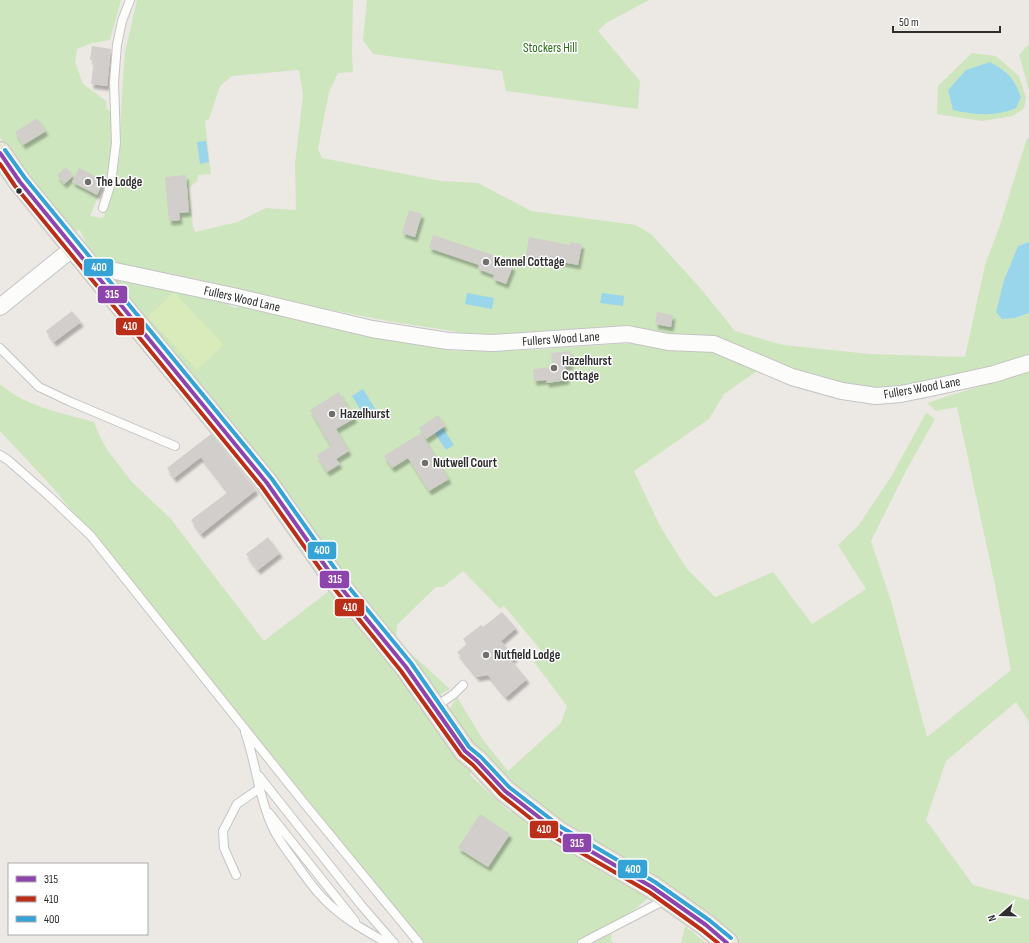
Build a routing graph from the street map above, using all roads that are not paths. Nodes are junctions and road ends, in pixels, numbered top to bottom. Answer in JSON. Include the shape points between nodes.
{"nodes":[{"id":1,"x":130,"y":0,"type":"edge"},
{"id":2,"x":0,"y":154,"type":"edge"},
{"id":3,"x":103,"y":208,"type":"dead end"},
{"id":4,"x":73,"y":248,"type":"junction"},
{"id":5,"x":87,"y":265,"type":"junction"},
{"id":6,"x":0,"y":307,"type":"edge"},
{"id":7,"x":0,"y":348,"type":"edge"},
{"id":8,"x":1029,"y":363,"type":"edge"},
{"id":9,"x":175,"y":446,"type":"dead end"},
{"id":10,"x":0,"y":455,"type":"edge"},
{"id":11,"x":463,"y":685,"type":"dead end"},
{"id":12,"x":435,"y":708,"type":"junction"},
{"id":13,"x":242,"y":725,"type":"junction"},
{"id":14,"x":256,"y":772,"type":"junction"},
{"id":15,"x":260,"y":788,"type":"junction"},
{"id":16,"x":266,"y":808,"type":"junction"},
{"id":17,"x":236,"y":876,"type":"dead end"},
{"id":18,"x":668,"y":898,"type":"junction"},
{"id":19,"x":360,"y":928,"type":"junction"},
{"id":20,"x":387,"y":943,"type":"edge"},
{"id":21,"x":394,"y":943,"type":"edge"},
{"id":22,"x":419,"y":943,"type":"edge"},
{"id":23,"x":582,"y":943,"type":"edge"},
{"id":24,"x":727,"y":943,"type":"edge"}],
"edges":[{"from":1,"to":3,"type":"lane","via":[[122,21],[115,57],[116,143],[111,183]]},
{"from":2,"to":4,"type":"main road"},
{"from":4,"to":5,"type":"main road"},
{"from":4,"to":6,"type":"street"},
{"from":5,"to":8,"type":"street","name":"Fullers Wood Lane","via":[[372,329],[448,341],[492,343],[628,334],[668,342],[714,344],[792,377],[842,391],[876,396],[935,387]]},
{"from":5,"to":12,"type":"main road","via":[[267,483],[338,584],[406,667]]},
{"from":7,"to":9,"type":"lane","via":[[39,387]]},
{"from":10,"to":13,"type":"lane","via":[[91,536]]},
{"from":11,"to":12,"type":"lane"},
{"from":12,"to":18,"type":"main road","via":[[465,751],[525,808],[558,832]]},
{"from":13,"to":14,"type":"lane"},
{"from":13,"to":22,"type":"lane"},
{"from":14,"to":15,"type":"lane"},
{"from":14,"to":21,"type":"lane"},
{"from":15,"to":16,"type":"lane"},
{"from":15,"to":17,"type":"lane","via":[[237,804],[223,831],[224,848]]},
{"from":16,"to":19,"type":"lane"},
{"from":16,"to":19,"type":"lane","via":[[281,842],[313,887],[333,908]]},
{"from":18,"to":23,"type":"lane"},
{"from":18,"to":24,"type":"main road"},
{"from":19,"to":20,"type":"lane"}]}
